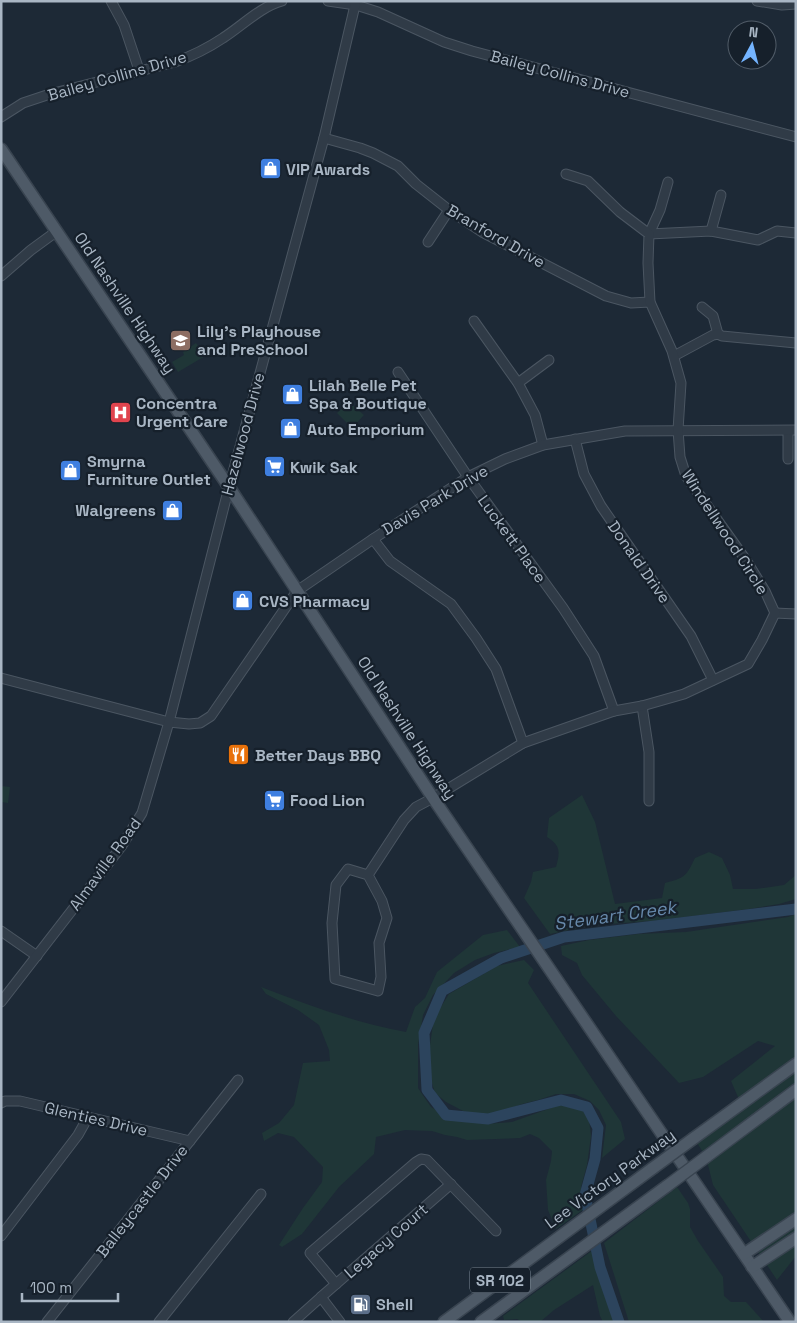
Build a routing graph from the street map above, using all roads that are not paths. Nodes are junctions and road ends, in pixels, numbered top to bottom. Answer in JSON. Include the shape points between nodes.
{"nodes":[{"id":1,"x":111,"y":1,"type":"edge"},
{"id":2,"x":282,"y":1,"type":"edge"},
{"id":3,"x":328,"y":1,"type":"edge"},
{"id":4,"x":756,"y":1,"type":"edge"},
{"id":5,"x":356,"y":3,"type":"edge"},
{"id":6,"x":796,"y":4,"type":"edge"},
{"id":7,"x":139,"y":70,"type":"junction"},
{"id":8,"x":1,"y":117,"type":"edge"},
{"id":9,"x":796,"y":136,"type":"edge"},
{"id":10,"x":324,"y":138,"type":"junction"},
{"id":11,"x":1,"y":149,"type":"edge"},
{"id":12,"x":566,"y":174,"type":"dead end"},
{"id":13,"x":668,"y":182,"type":"dead end"},
{"id":14,"x":721,"y":195,"type":"dead end"},
{"id":15,"x":449,"y":210,"type":"junction"},
{"id":16,"x":57,"y":231,"type":"junction"},
{"id":17,"x":711,"y":231,"type":"junction"},
{"id":18,"x":796,"y":233,"type":"edge"},
{"id":19,"x":649,"y":234,"type":"junction"},
{"id":20,"x":428,"y":242,"type":"dead end"},
{"id":21,"x":1,"y":276,"type":"edge"},
{"id":22,"x":650,"y":302,"type":"junction"},
{"id":23,"x":702,"y":307,"type":"dead end"},
{"id":24,"x":474,"y":321,"type":"dead end"},
{"id":25,"x":718,"y":334,"type":"junction"},
{"id":26,"x":796,"y":343,"type":"edge"},
{"id":27,"x":674,"y":356,"type":"junction"},
{"id":28,"x":549,"y":360,"type":"dead end"},
{"id":29,"x":398,"y":372,"type":"dead end"},
{"id":30,"x":518,"y":383,"type":"junction"},
{"id":31,"x":678,"y":430,"type":"junction"},
{"id":32,"x":792,"y":430,"type":"edge"},
{"id":33,"x":575,"y":439,"type":"junction"},
{"id":34,"x":543,"y":445,"type":"junction"},
{"id":35,"x":788,"y":459,"type":"dead end"},
{"id":36,"x":468,"y":477,"type":"junction"},
{"id":37,"x":229,"y":487,"type":"junction"},
{"id":38,"x":373,"y":538,"type":"junction"},
{"id":39,"x":297,"y":591,"type":"junction"},
{"id":40,"x":775,"y":613,"type":"junction"},
{"id":41,"x":796,"y":614,"type":"edge"},
{"id":42,"x":1,"y":678,"type":"edge"},
{"id":43,"x":713,"y":680,"type":"junction"},
{"id":44,"x":642,"y":706,"type":"junction"},
{"id":45,"x":614,"y":711,"type":"junction"},
{"id":46,"x":169,"y":722,"type":"junction"},
{"id":47,"x":523,"y":743,"type":"junction"},
{"id":48,"x":433,"y":798,"type":"junction"},
{"id":49,"x":649,"y":801,"type":"dead end"},
{"id":50,"x":368,"y":875,"type":"junction"},
{"id":51,"x":1,"y":931,"type":"edge"},
{"id":52,"x":37,"y":956,"type":"junction"},
{"id":53,"x":1,"y":1002,"type":"edge"},
{"id":54,"x":796,"y":1064,"type":"edge"},
{"id":55,"x":238,"y":1080,"type":"dead end"},
{"id":56,"x":796,"y":1090,"type":"edge"},
{"id":57,"x":796,"y":1095,"type":"edge"},
{"id":58,"x":1,"y":1103,"type":"edge"},
{"id":59,"x":88,"y":1117,"type":"junction"},
{"id":60,"x":753,"y":1121,"type":"junction"},
{"id":61,"x":190,"y":1141,"type":"junction"},
{"id":62,"x":451,"y":1184,"type":"junction"},
{"id":63,"x":261,"y":1194,"type":"dead end"},
{"id":64,"x":796,"y":1219,"type":"edge"},
{"id":65,"x":496,"y":1232,"type":"dead end"},
{"id":66,"x":1,"y":1236,"type":"edge"},
{"id":67,"x":796,"y":1238,"type":"edge"},
{"id":68,"x":744,"y":1254,"type":"junction"},
{"id":69,"x":752,"y":1267,"type":"junction"},
{"id":70,"x":336,"y":1284,"type":"junction"},
{"id":71,"x":321,"y":1297,"type":"junction"},
{"id":72,"x":47,"y":1322,"type":"edge"},
{"id":73,"x":159,"y":1322,"type":"edge"},
{"id":74,"x":293,"y":1322,"type":"edge"},
{"id":75,"x":340,"y":1322,"type":"edge"},
{"id":76,"x":444,"y":1322,"type":"edge"},
{"id":77,"x":481,"y":1322,"type":"edge"},
{"id":78,"x":790,"y":1322,"type":"edge"}],
"edges":[{"from":1,"to":7,"type":"street","via":[[124,25]]},
{"from":2,"to":7,"type":"street","name":"Bailey Collins Drive","via":[[208,48],[175,62]]},
{"from":3,"to":5,"type":"street","name":"Bailey Collins Drive"},
{"from":4,"to":6,"type":"street"},
{"from":5,"to":9,"type":"street","name":"Bailey Collins Drive","via":[[465,49]]},
{"from":5,"to":10,"type":"street","name":"Hazelwood Drive"},
{"from":7,"to":8,"type":"street","name":"Bailey Collins Drive","via":[[23,103]]},
{"from":10,"to":15,"type":"street","name":"Branford Drive","via":[[366,150],[398,166]]},
{"from":10,"to":37,"type":"street","name":"Hazelwood Drive"},
{"from":11,"to":16,"type":"main road","name":"Old Nashville Highway"},
{"from":12,"to":19,"type":"street","via":[[588,181]]},
{"from":13,"to":19,"type":"street"},
{"from":14,"to":17,"type":"street"},
{"from":15,"to":20,"type":"street"},
{"from":15,"to":22,"type":"street","name":"Branford Drive","via":[[482,232],[606,296],[631,303]]},
{"from":16,"to":21,"type":"street"},
{"from":16,"to":37,"type":"main road","name":"Old Nashville Highway"},
{"from":17,"to":18,"type":"street","via":[[758,240],[778,231]]},
{"from":17,"to":19,"type":"street"},
{"from":19,"to":22,"type":"street","name":"Windellwood Circle"},
{"from":22,"to":27,"type":"street","name":"Windellwood Circle"},
{"from":23,"to":25,"type":"street","via":[[713,316]]},
{"from":24,"to":30,"type":"street"},
{"from":25,"to":26,"type":"street"},
{"from":25,"to":27,"type":"street"},
{"from":27,"to":31,"type":"street","name":"Windellwood Circle","via":[[681,383]]},
{"from":28,"to":30,"type":"street"},
{"from":29,"to":36,"type":"street","name":"Luckett Place"},
{"from":30,"to":34,"type":"street","via":[[535,415]]},
{"from":31,"to":32,"type":"street","name":"Davis Park Drive"},
{"from":31,"to":33,"type":"street","name":"Davis Park Drive","via":[[625,431]]},
{"from":31,"to":40,"type":"street","name":"Windellwood Circle","via":[[680,457],[686,476],[746,560]]},
{"from":32,"to":35,"type":"street"},
{"from":33,"to":34,"type":"street","name":"Davis Park Drive"},
{"from":33,"to":43,"type":"street","name":"Donald Drive","via":[[584,474],[601,506],[691,636]]},
{"from":34,"to":36,"type":"street","name":"Davis Park Drive"},
{"from":36,"to":38,"type":"street","name":"Davis Park Drive"},
{"from":36,"to":45,"type":"street","name":"Luckett Place","via":[[594,656]]},
{"from":37,"to":39,"type":"main road","name":"Old Nashville Highway"},
{"from":37,"to":46,"type":"street","name":"Hazelwood Drive"},
{"from":38,"to":39,"type":"street","name":"Davis Park Drive"},
{"from":38,"to":47,"type":"street","via":[[390,561],[451,604],[476,638],[496,669]]},
{"from":39,"to":46,"type":"street","via":[[211,716],[200,723]]},
{"from":39,"to":48,"type":"main road","name":"Old Nashville Highway"},
{"from":40,"to":41,"type":"street"},
{"from":40,"to":43,"type":"street","name":"Windellwood Circle","via":[[748,664]]},
{"from":42,"to":46,"type":"street"},
{"from":43,"to":44,"type":"street","name":"Windellwood Circle","via":[[684,694]]},
{"from":44,"to":45,"type":"street","name":"Windellwood Circle"},
{"from":44,"to":49,"type":"street","via":[[649,752]]},
{"from":45,"to":47,"type":"street","name":"Windellwood Circle"},
{"from":46,"to":52,"type":"street","name":"Almaville Road","via":[[142,813],[121,847]]},
{"from":47,"to":48,"type":"street","name":"Windellwood Circle"},
{"from":48,"to":50,"type":"street","name":"Windellwood Circle","via":[[416,806],[404,820]]},
{"from":48,"to":68,"type":"main road","name":"Old Nashville Highway"},
{"from":50,"to":50,"type":"street","via":[[348,869],[336,885],[332,923],[335,979],[378,991],[381,978],[379,943],[387,918]]},
{"from":51,"to":52,"type":"street"},
{"from":52,"to":53,"type":"street","name":"Almaville Road"},
{"from":54,"to":76,"type":"main road","name":"Lee Victory Parkway","number":"SR 102","bridge":true},
{"from":55,"to":61,"type":"street","name":"Balleycastle Drive"},
{"from":56,"to":60,"type":"main road","number":"SR 102"},
{"from":57,"to":60,"type":"main road","via":[[770,1114]]},
{"from":58,"to":59,"type":"street","name":"Glenties Drive","via":[[20,1101]]},
{"from":59,"to":61,"type":"street","name":"Glenties Drive"},
{"from":59,"to":66,"type":"street","via":[[78,1135]]},
{"from":60,"to":77,"type":"main road","number":"SR 102","bridge":true},
{"from":61,"to":72,"type":"street","name":"Balleycastle Drive"},
{"from":62,"to":65,"type":"street"},
{"from":62,"to":70,"type":"street","name":"Legacy Court"},
{"from":62,"to":70,"type":"street","via":[[427,1160],[421,1159],[310,1253]]},
{"from":63,"to":73,"type":"street"},
{"from":64,"to":68,"type":"main road"},
{"from":67,"to":69,"type":"main road"},
{"from":68,"to":69,"type":"main road","name":"Old Nashville Highway"},
{"from":69,"to":78,"type":"main road","name":"Old Nashville Highway"},
{"from":70,"to":71,"type":"street","name":"Legacy Court"},
{"from":71,"to":74,"type":"street","name":"Legacy Court"},
{"from":71,"to":75,"type":"street"}]}
